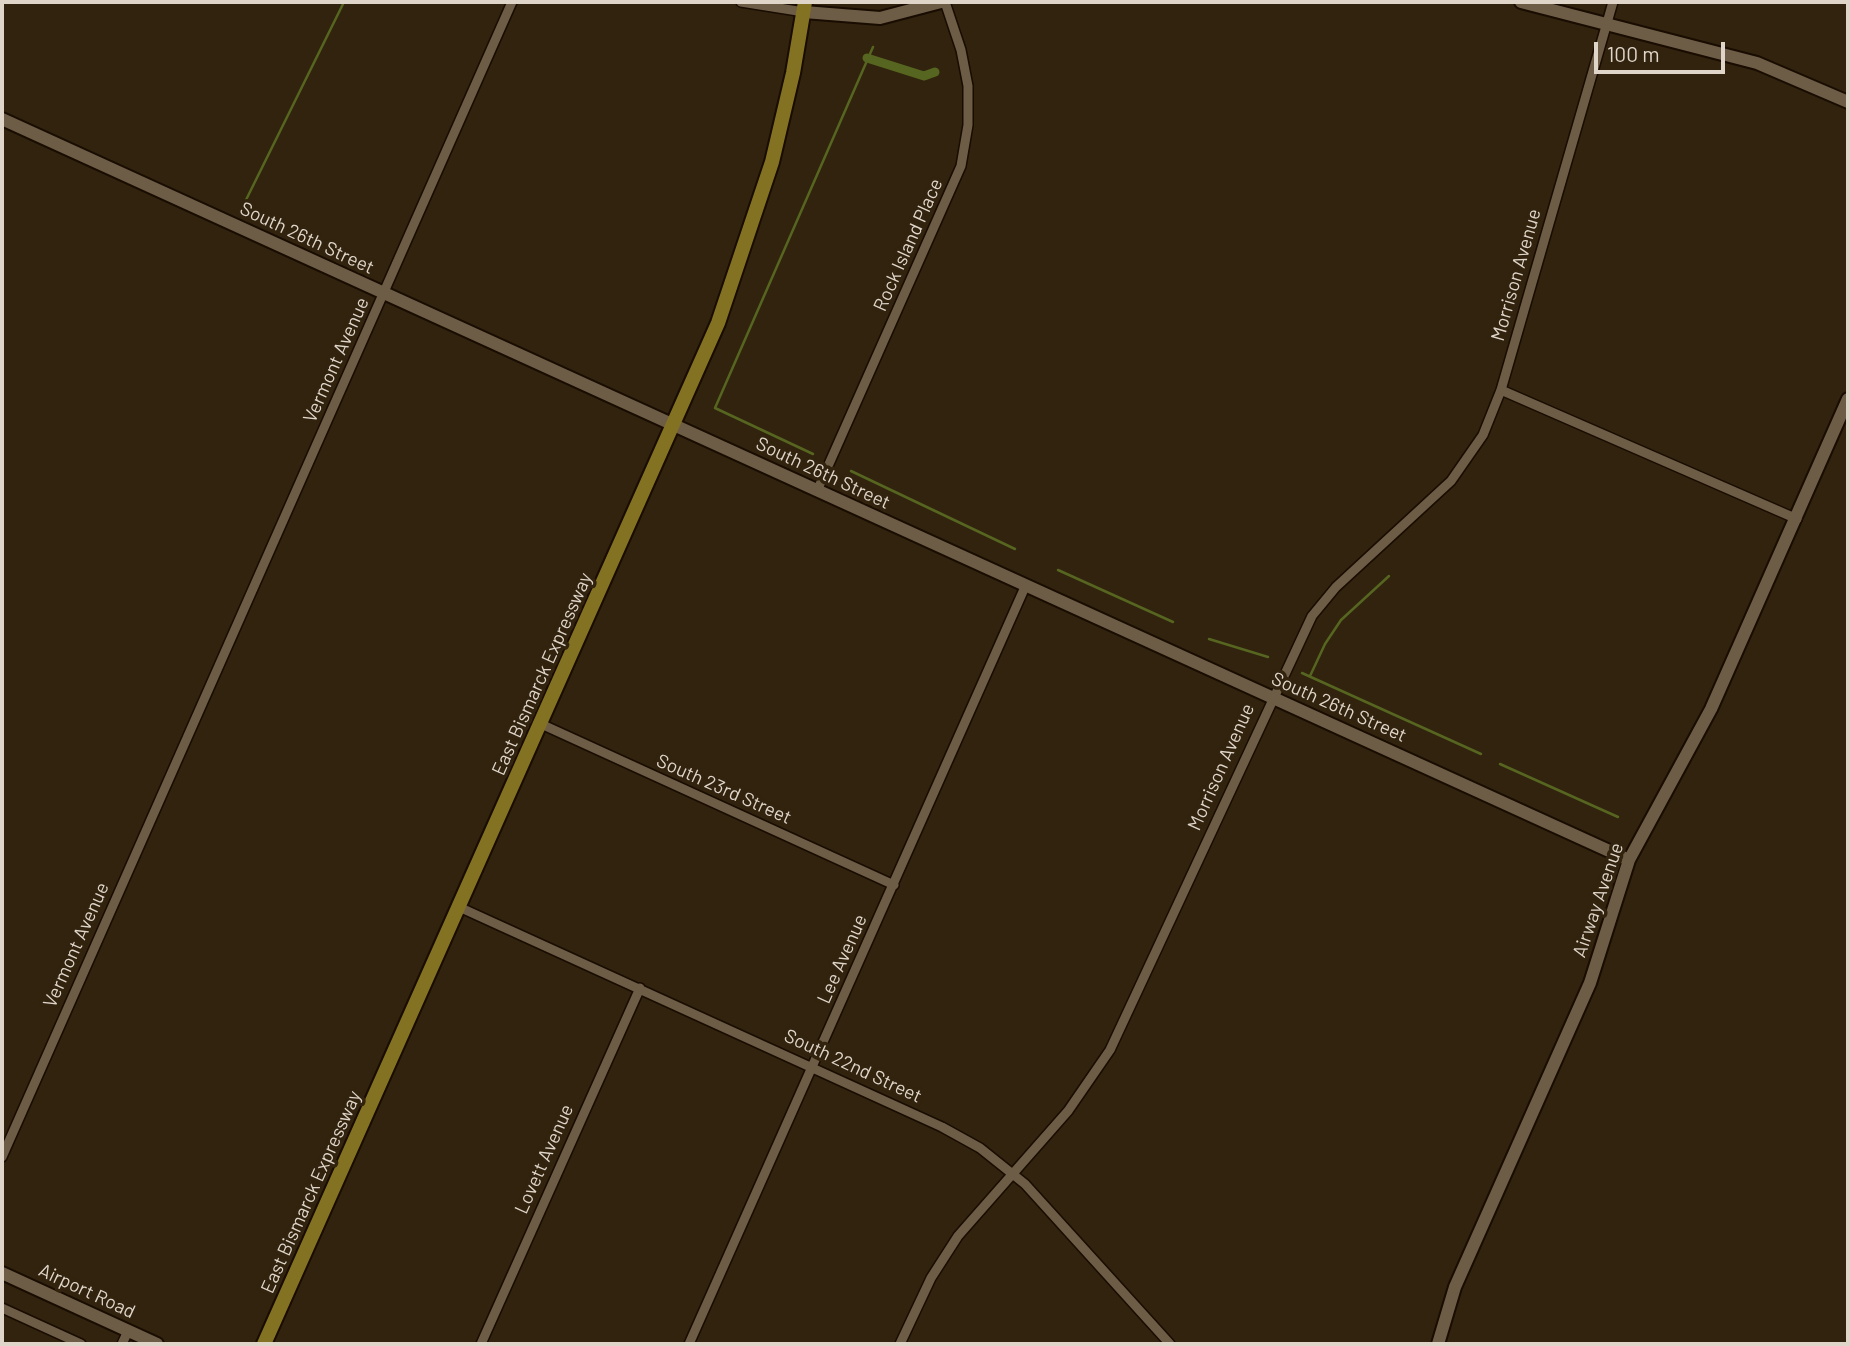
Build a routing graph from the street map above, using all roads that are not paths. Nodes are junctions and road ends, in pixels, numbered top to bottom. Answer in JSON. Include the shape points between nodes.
{"nodes":[{"id":1,"x":512,"y":2,"type":"edge"},
{"id":2,"x":741,"y":2,"type":"edge"},
{"id":3,"x":943,"y":2,"type":"edge"},
{"id":4,"x":1521,"y":2,"type":"edge"},
{"id":5,"x":1613,"y":2,"type":"edge"},
{"id":6,"x":805,"y":7,"type":"edge"},
{"id":7,"x":1607,"y":23,"type":"junction"},
{"id":8,"x":1848,"y":102,"type":"edge"},
{"id":9,"x":2,"y":119,"type":"edge"},
{"id":10,"x":384,"y":295,"type":"junction"},
{"id":11,"x":1501,"y":390,"type":"junction"},
{"id":12,"x":1848,"y":399,"type":"edge"},
{"id":13,"x":674,"y":426,"type":"junction"},
{"id":14,"x":817,"y":491,"type":"junction"},
{"id":15,"x":1797,"y":519,"type":"junction"},
{"id":16,"x":1025,"y":587,"type":"junction"},
{"id":17,"x":1272,"y":698,"type":"junction"},
{"id":18,"x":541,"y":724,"type":"junction"},
{"id":19,"x":1629,"y":860,"type":"junction"},
{"id":20,"x":894,"y":885,"type":"junction"},
{"id":21,"x":460,"y":907,"type":"junction"},
{"id":22,"x":640,"y":988,"type":"junction"},
{"id":23,"x":812,"y":1067,"type":"junction"},
{"id":24,"x":2,"y":1157,"type":"edge"},
{"id":25,"x":1013,"y":1172,"type":"junction"},
{"id":26,"x":2,"y":1273,"type":"edge"},
{"id":27,"x":2,"y":1308,"type":"edge"},
{"id":28,"x":128,"y":1331,"type":"junction"},
{"id":29,"x":81,"y":1344,"type":"edge"},
{"id":30,"x":122,"y":1344,"type":"edge"},
{"id":31,"x":157,"y":1344,"type":"edge"},
{"id":32,"x":264,"y":1344,"type":"edge"},
{"id":33,"x":481,"y":1344,"type":"edge"},
{"id":34,"x":689,"y":1344,"type":"edge"},
{"id":35,"x":900,"y":1344,"type":"edge"},
{"id":36,"x":1170,"y":1344,"type":"edge"},
{"id":37,"x":1437,"y":1344,"type":"edge"}],
"edges":[{"from":1,"to":10,"type":"street","name":"Vermont Avenue"},
{"from":2,"to":6,"type":"street"},
{"from":3,"to":6,"type":"street","via":[[880,18]]},
{"from":3,"to":14,"type":"street","name":"Rock Island Place","via":[[961,50],[968,86],[961,166]]},
{"from":4,"to":7,"type":"street"},
{"from":5,"to":7,"type":"street","name":"Morrison Avenue"},
{"from":6,"to":13,"type":"main road","name":"East Bismarck Expressway","via":[[787,101],[759,207],[727,301]]},
{"from":7,"to":8,"type":"street","via":[[1764,65]]},
{"from":7,"to":11,"type":"street","name":"Morrison Avenue"},
{"from":9,"to":10,"type":"street","name":"South 26th Street"},
{"from":10,"to":13,"type":"street","name":"South 26th Street"},
{"from":10,"to":24,"type":"street","name":"Vermont Avenue"},
{"from":11,"to":15,"type":"street"},
{"from":11,"to":17,"type":"street","name":"Morrison Avenue","via":[[1483,435],[1462,468],[1316,610]]},
{"from":12,"to":15,"type":"street","name":"Airway Avenue"},
{"from":13,"to":14,"type":"street","name":"South 26th Street"},
{"from":13,"to":18,"type":"main road","name":"East Bismarck Expressway"},
{"from":14,"to":16,"type":"street","name":"South 26th Street"},
{"from":15,"to":19,"type":"street","name":"Airway Avenue","via":[[1711,709]]},
{"from":16,"to":17,"type":"street","name":"South 26th Street"},
{"from":16,"to":20,"type":"street","name":"Lee Avenue"},
{"from":17,"to":19,"type":"street","name":"South 26th Street"},
{"from":17,"to":25,"type":"street","name":"Morrison Avenue","via":[[1115,1041],[1076,1101]]},
{"from":18,"to":20,"type":"street","name":"South 23rd Street"},
{"from":18,"to":21,"type":"main road","name":"East Bismarck Expressway"},
{"from":19,"to":37,"type":"street","name":"Airway Avenue","via":[[1590,983],[1455,1287]]},
{"from":20,"to":23,"type":"street","name":"Lee Avenue"},
{"from":21,"to":22,"type":"street","name":"South 22nd Street"},
{"from":21,"to":32,"type":"main road","name":"East Bismarck Expressway"},
{"from":22,"to":23,"type":"street","name":"South 22nd Street"},
{"from":22,"to":33,"type":"street","name":"Lovett Avenue"},
{"from":23,"to":25,"type":"street","name":"South 22nd Street","via":[[956,1134]]},
{"from":23,"to":34,"type":"street","name":"Lee Avenue"},
{"from":25,"to":35,"type":"street","name":"Morrison Avenue","via":[[947,1250]]},
{"from":25,"to":36,"type":"street","name":"South 22nd Street"},
{"from":26,"to":28,"type":"street","name":"Airport Road"},
{"from":27,"to":29,"type":"street"},
{"from":28,"to":30,"type":"street"},
{"from":28,"to":31,"type":"street","name":"Airport Road"}]}
